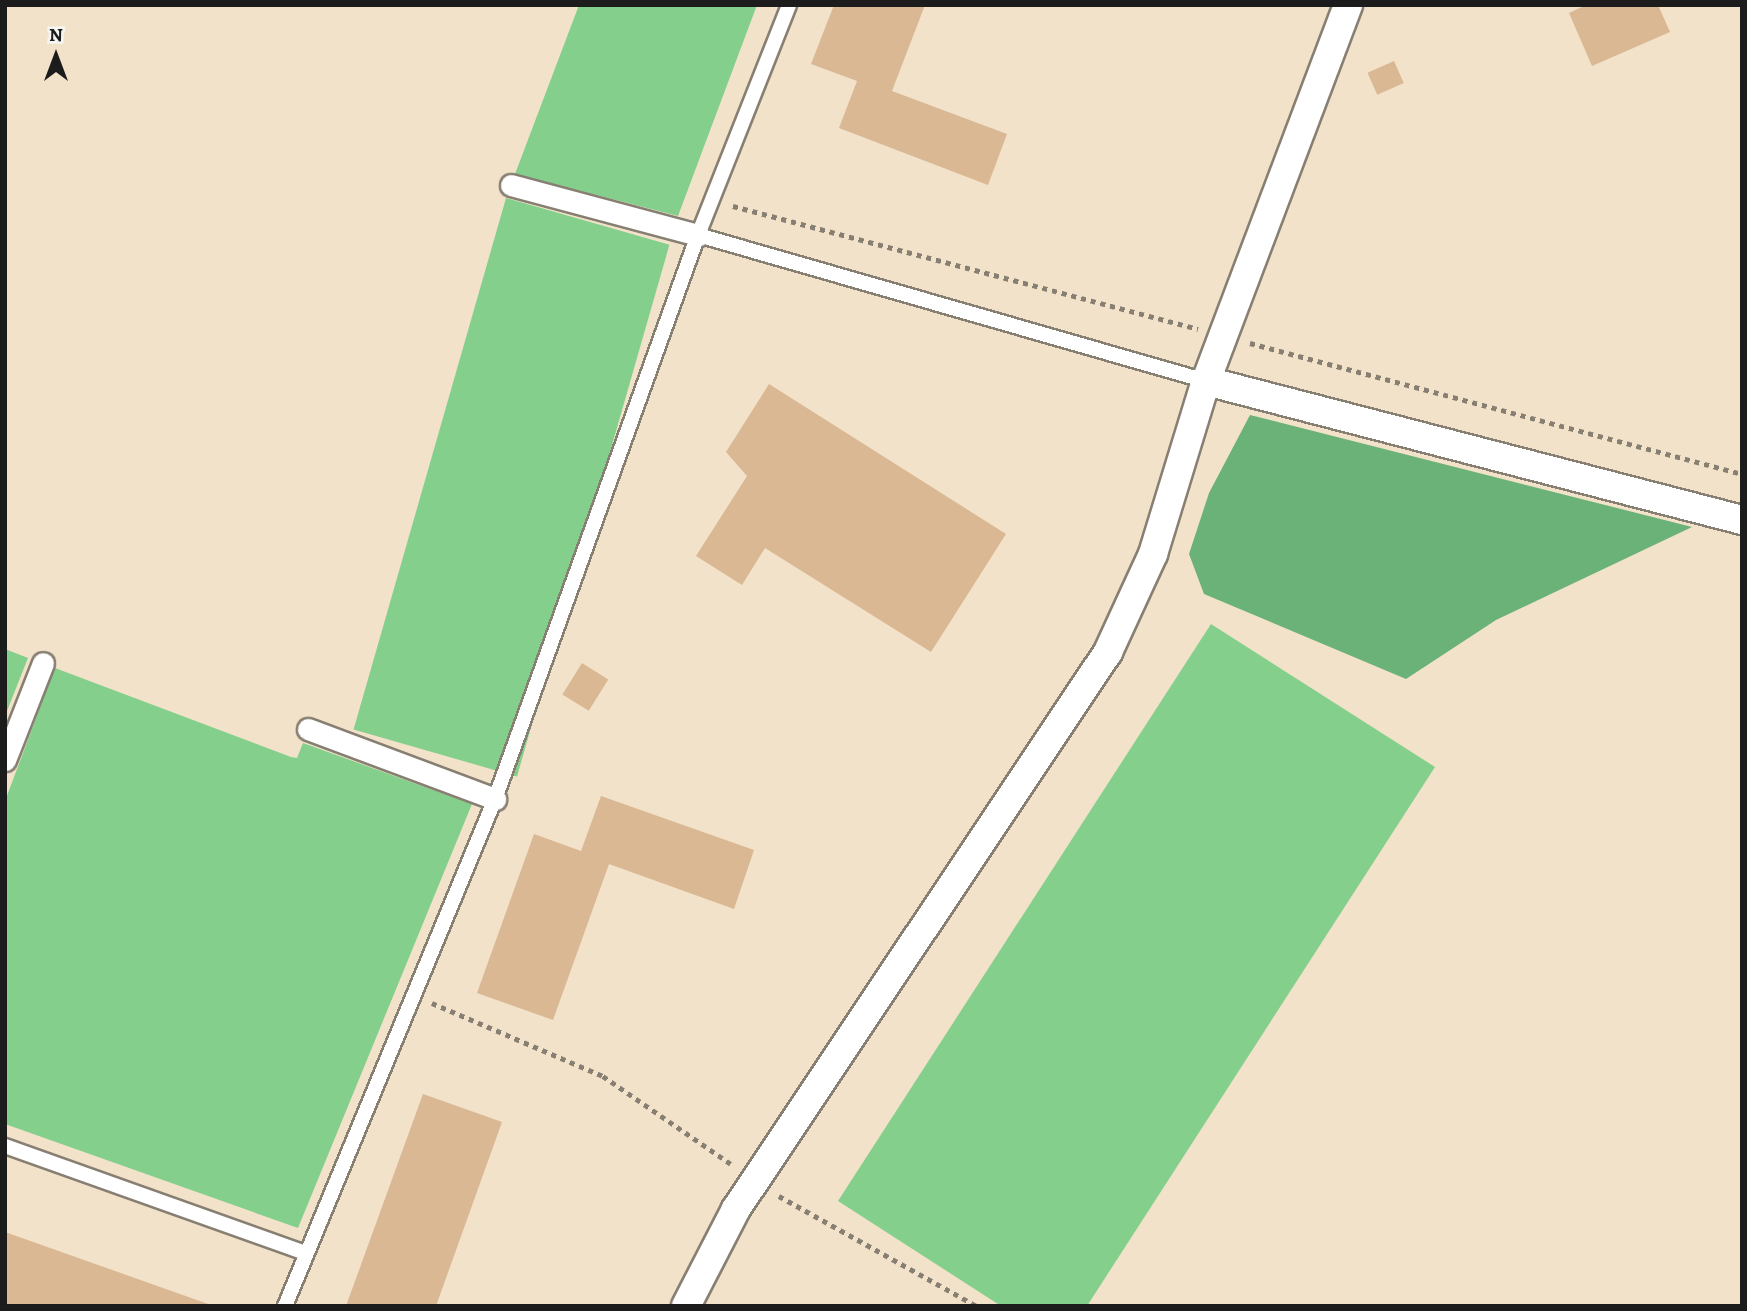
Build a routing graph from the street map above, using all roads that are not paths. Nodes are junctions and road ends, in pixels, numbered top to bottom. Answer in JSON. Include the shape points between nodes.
{"nodes":[{"id":1,"x":789,"y":5,"type":"edge"},
{"id":2,"x":1348,"y":5,"type":"edge"},
{"id":3,"x":511,"y":184,"type":"dead end"},
{"id":4,"x":698,"y":235,"type":"junction"},
{"id":5,"x":1206,"y":381,"type":"junction"},
{"id":6,"x":1742,"y":520,"type":"edge"},
{"id":7,"x":43,"y":663,"type":"dead end"},
{"id":8,"x":308,"y":729,"type":"dead end"},
{"id":9,"x":5,"y":760,"type":"edge"},
{"id":10,"x":495,"y":799,"type":"junction"},
{"id":11,"x":5,"y":1146,"type":"edge"},
{"id":12,"x":305,"y":1253,"type":"junction"},
{"id":13,"x":285,"y":1306,"type":"edge"},
{"id":14,"x":686,"y":1306,"type":"edge"}],
"edges":[{"from":1,"to":4,"type":"lane"},
{"from":2,"to":5,"type":"street"},
{"from":3,"to":4,"type":"street"},
{"from":4,"to":5,"type":"lane"},
{"from":4,"to":10,"type":"lane"},
{"from":5,"to":6,"type":"street"},
{"from":5,"to":14,"type":"street","via":[[1153,554],[1108,652],[755,1181]]},
{"from":7,"to":9,"type":"street"},
{"from":8,"to":10,"type":"street"},
{"from":10,"to":12,"type":"lane"},
{"from":11,"to":12,"type":"lane"},
{"from":12,"to":13,"type":"lane"}]}
